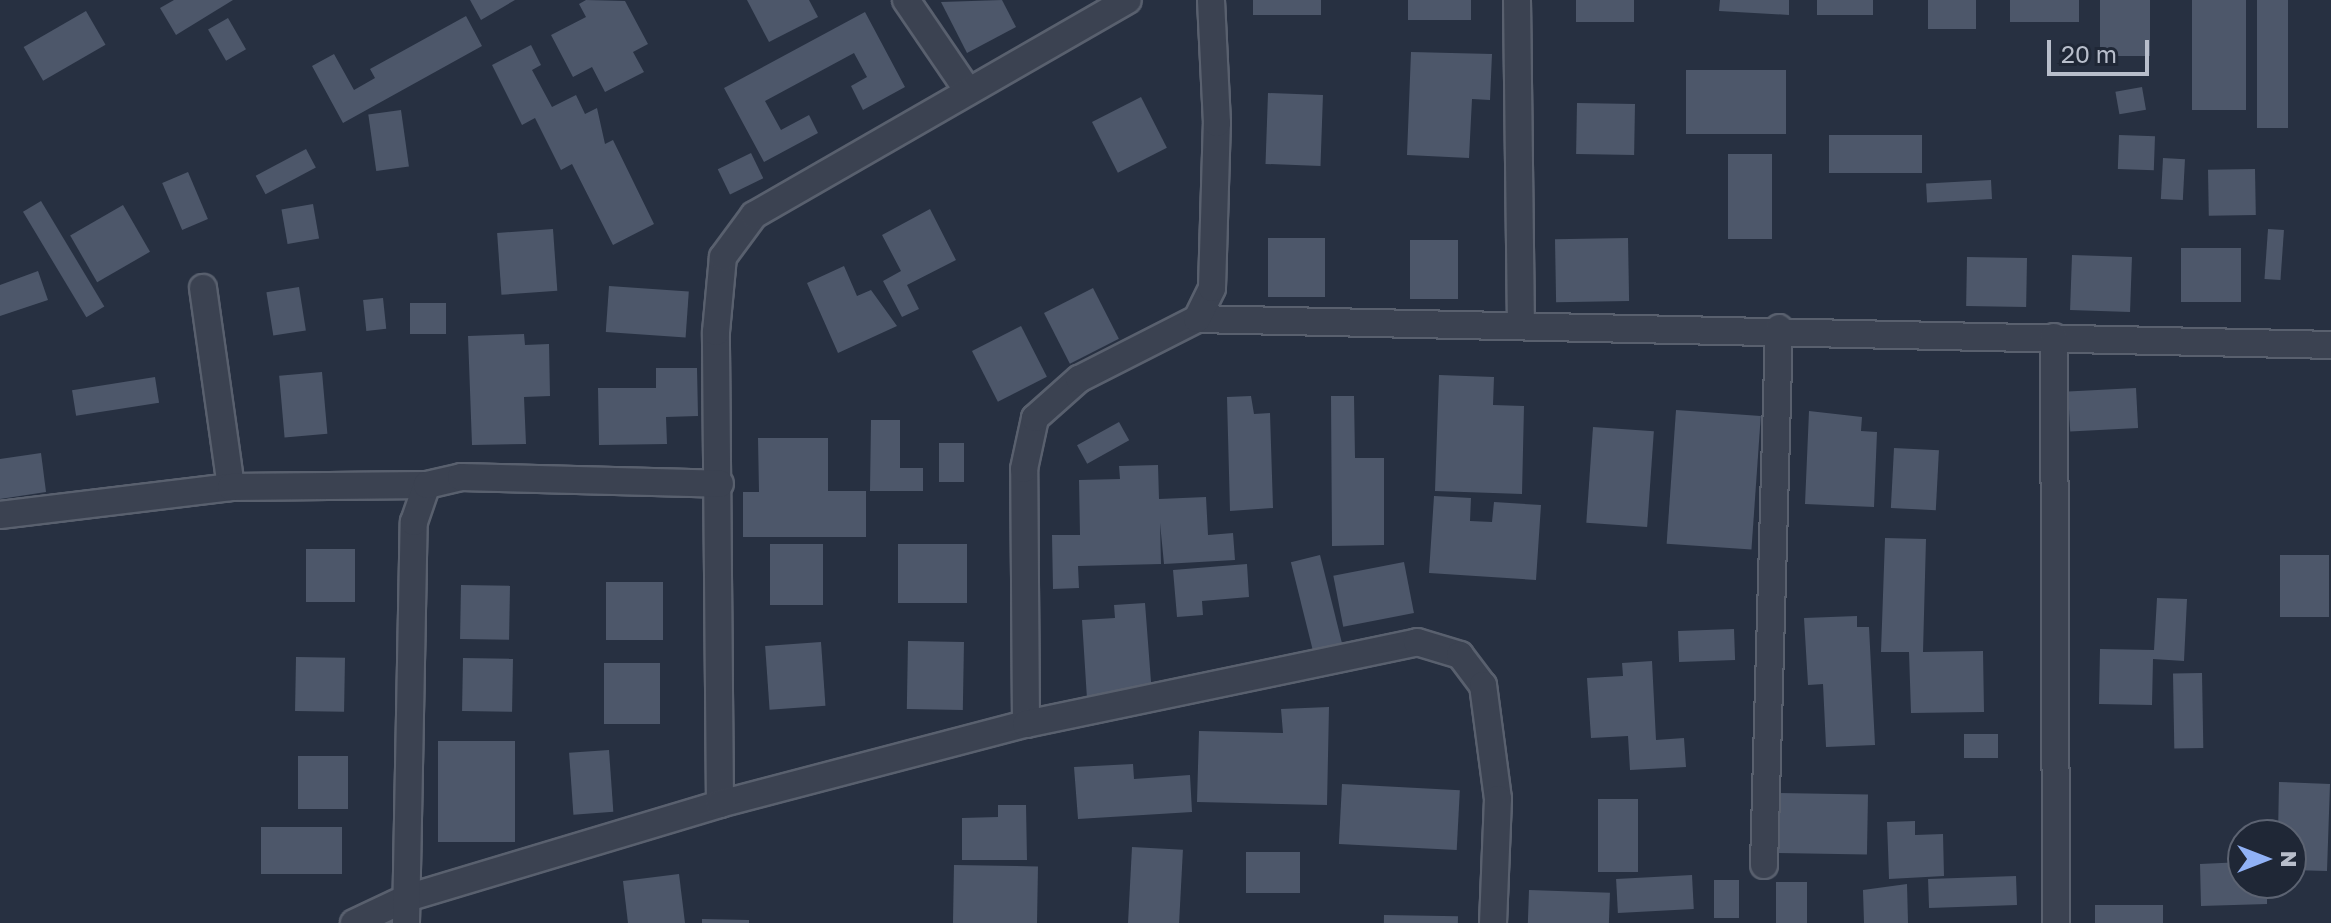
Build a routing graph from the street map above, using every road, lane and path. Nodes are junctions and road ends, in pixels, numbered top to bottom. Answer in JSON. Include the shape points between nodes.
{"nodes":[{"id":1,"x":906,"y":0,"type":"edge"},
{"id":2,"x":1128,"y":0,"type":"edge"},
{"id":3,"x":1211,"y":0,"type":"edge"},
{"id":4,"x":1517,"y":0,"type":"edge"},
{"id":5,"x":968,"y":91,"type":"junction"},
{"id":6,"x":203,"y":288,"type":"dead end"},
{"id":7,"x":1197,"y":319,"type":"junction"},
{"id":8,"x":1521,"y":325,"type":"junction"},
{"id":9,"x":1779,"y":328,"type":"junction"},
{"id":10,"x":2054,"y":337,"type":"junction"},
{"id":11,"x":2331,"y":345,"type":"edge"},
{"id":12,"x":720,"y":484,"type":"junction"},
{"id":13,"x":427,"y":485,"type":"junction"},
{"id":14,"x":231,"y":487,"type":"junction"},
{"id":15,"x":0,"y":515,"type":"edge"},
{"id":16,"x":1026,"y":724,"type":"junction"},
{"id":17,"x":720,"y":804,"type":"junction"},
{"id":18,"x":1764,"y":865,"type":"dead end"},
{"id":19,"x":406,"y":911,"type":"edge"},
{"id":20,"x":354,"y":923,"type":"edge"},
{"id":21,"x":1493,"y":923,"type":"edge"},
{"id":22,"x":2056,"y":923,"type":"edge"}],
"edges":[{"from":1,"to":5,"type":"street"},
{"from":2,"to":5,"type":"street"},
{"from":3,"to":7,"type":"street","via":[[1218,252]]},
{"from":4,"to":8,"type":"street"},
{"from":5,"to":12,"type":"street","via":[[754,215],[723,257],[716,332]]},
{"from":6,"to":14,"type":"street"},
{"from":7,"to":8,"type":"street"},
{"from":7,"to":16,"type":"street","via":[[1079,379],[1035,418],[1024,469]]},
{"from":8,"to":9,"type":"street"},
{"from":9,"to":10,"type":"street"},
{"from":9,"to":18,"type":"street"},
{"from":10,"to":11,"type":"street"},
{"from":10,"to":22,"type":"street"},
{"from":12,"to":13,"type":"street","via":[[461,477]]},
{"from":12,"to":17,"type":"street"},
{"from":13,"to":14,"type":"street"},
{"from":13,"to":19,"type":"street","via":[[414,522]]},
{"from":14,"to":15,"type":"street"},
{"from":16,"to":17,"type":"street"},
{"from":16,"to":21,"type":"street","via":[[1370,649],[1417,642],[1460,655],[1483,685],[1493,736]]},
{"from":17,"to":19,"type":"street"},
{"from":19,"to":20,"type":"street"}]}
